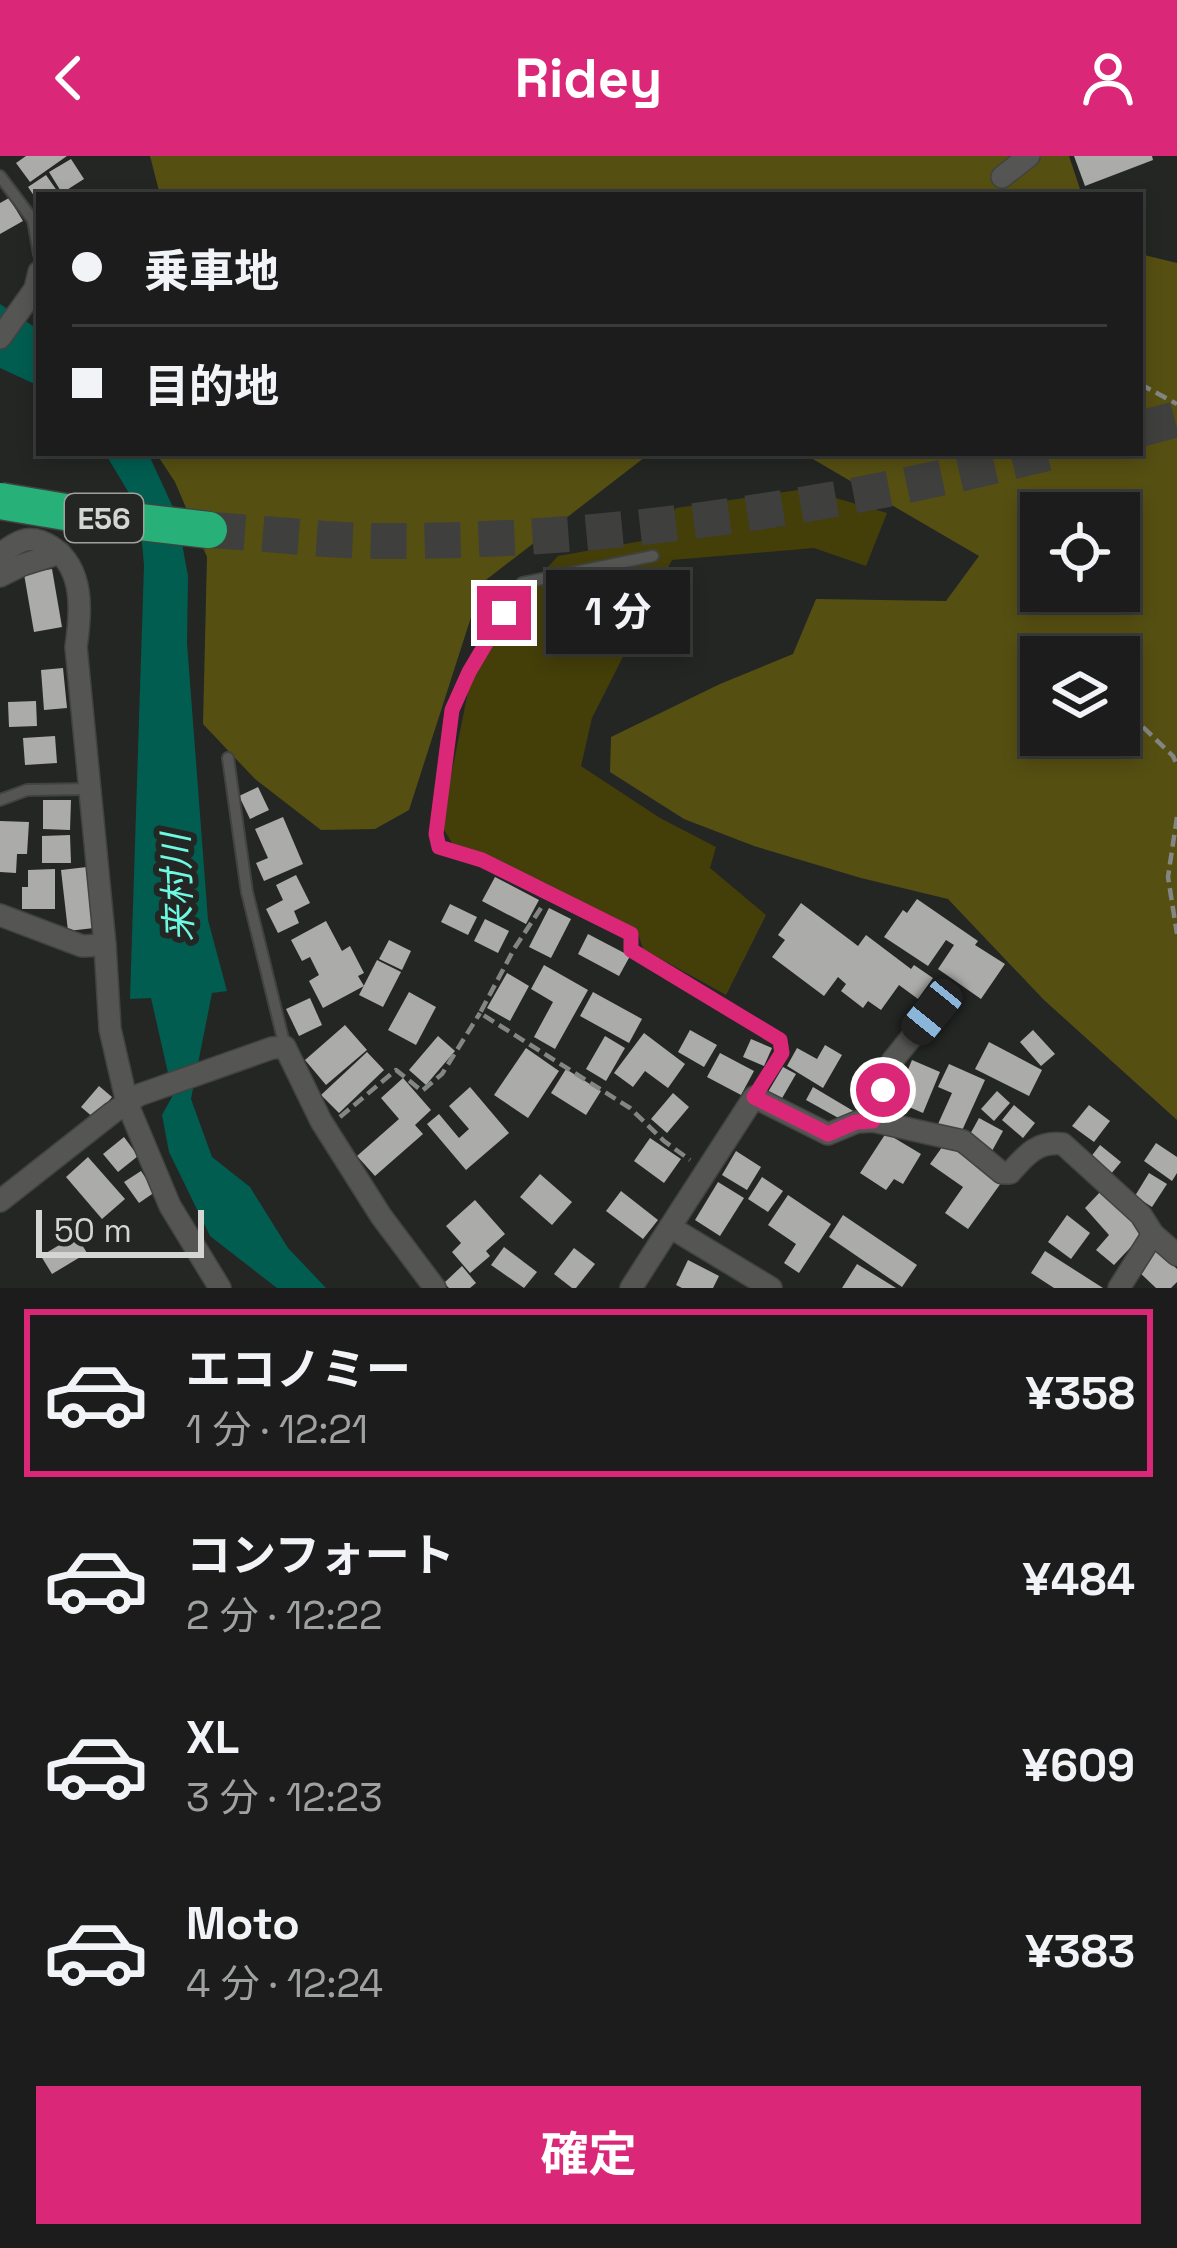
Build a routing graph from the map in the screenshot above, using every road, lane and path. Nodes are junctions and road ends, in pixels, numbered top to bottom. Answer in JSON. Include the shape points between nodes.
{"nodes":[{"id":1,"x":1028,"y":156,"type":"edge"},
{"id":2,"x":0,"y":176,"type":"edge"},
{"id":3,"x":1002,"y":177,"type":"dead end"},
{"id":4,"x":36,"y":234,"type":"edge"},
{"id":5,"x":36,"y":282,"type":"edge"},
{"id":6,"x":0,"y":338,"type":"edge"},
{"id":7,"x":1143,"y":386,"type":"edge"},
{"id":8,"x":1177,"y":404,"type":"edge"},
{"id":9,"x":0,"y":488,"type":"edge"},
{"id":10,"x":0,"y":501,"type":"edge"},
{"id":11,"x":209,"y":530,"type":"tunnel mouth"},
{"id":12,"x":21,"y":538,"type":"junction"},
{"id":13,"x":60,"y":553,"type":"junction"},
{"id":14,"x":0,"y":554,"type":"edge"},
{"id":15,"x":653,"y":556,"type":"dead end"},
{"id":16,"x":0,"y":576,"type":"edge"},
{"id":17,"x":1143,"y":727,"type":"dead end"},
{"id":18,"x":228,"y":758,"type":"dead end"},
{"id":19,"x":1177,"y":765,"type":"edge"},
{"id":20,"x":88,"y":789,"type":"junction"},
{"id":21,"x":0,"y":800,"type":"edge"},
{"id":22,"x":1177,"y":817,"type":"edge"},
{"id":23,"x":550,"y":894,"type":"junction"},
{"id":24,"x":0,"y":915,"type":"edge"},
{"id":25,"x":1177,"y":934,"type":"edge"},
{"id":26,"x":105,"y":945,"type":"junction"},
{"id":27,"x":932,"y":1012,"type":"dead end"},
{"id":28,"x":480,"y":1013,"type":"junction"},
{"id":29,"x":278,"y":1047,"type":"junction"},
{"id":30,"x":754,"y":1097,"type":"junction"},
{"id":31,"x":133,"y":1099,"type":"junction"},
{"id":32,"x":873,"y":1121,"type":"junction"},
{"id":33,"x":326,"y":1129,"type":"junction"},
{"id":34,"x":705,"y":1170,"type":"junction"},
{"id":35,"x":0,"y":1201,"type":"edge"},
{"id":36,"x":670,"y":1227,"type":"junction"},
{"id":37,"x":1154,"y":1234,"type":"junction"},
{"id":38,"x":1177,"y":1255,"type":"edge"},
{"id":39,"x":220,"y":1288,"type":"edge"},
{"id":40,"x":435,"y":1288,"type":"edge"},
{"id":41,"x":631,"y":1288,"type":"edge"},
{"id":42,"x":771,"y":1288,"type":"edge"},
{"id":43,"x":1120,"y":1288,"type":"edge"}],
"edges":[{"from":1,"to":3,"type":"street"},
{"from":2,"to":4,"type":"lane"},
{"from":5,"to":6,"type":"street"},
{"from":7,"to":8,"type":"path"},
{"from":9,"to":12,"type":"street"},
{"from":10,"to":11,"type":"highway","number":"E56","bridge":true},
{"from":12,"to":13,"type":"street"},
{"from":12,"to":14,"type":"street"},
{"from":13,"to":16,"type":"street"},
{"from":13,"to":20,"type":"street","via":[[74,568],[81,617],[76,647]]},
{"from":15,"to":23,"type":"lane","via":[[522,583],[452,710],[439,847]]},
{"from":17,"to":19,"type":"path"},
{"from":18,"to":29,"type":"lane"},
{"from":20,"to":21,"type":"lane","via":[[27,790]]},
{"from":20,"to":26,"type":"street"},
{"from":22,"to":25,"type":"path","via":[[1168,877]]},
{"from":23,"to":28,"type":"path"},
{"from":23,"to":30,"type":"lane","via":[[631,934],[631,950],[780,1040],[782,1053]]},
{"from":24,"to":26,"type":"street","via":[[82,946]]},
{"from":26,"to":31,"type":"street","via":[[110,1029]]},
{"from":27,"to":32,"type":"street","via":[[893,1060]]},
{"from":28,"to":33,"type":"path","via":[[442,1074],[422,1090],[396,1070]]},
{"from":28,"to":34,"type":"path","via":[[630,1108]]},
{"from":29,"to":31,"type":"street"},
{"from":29,"to":33,"type":"street"},
{"from":30,"to":32,"type":"street","via":[[828,1134]]},
{"from":30,"to":34,"type":"street"},
{"from":31,"to":35,"type":"street"},
{"from":31,"to":39,"type":"street","via":[[170,1206]]},
{"from":32,"to":37,"type":"street","via":[[963,1142],[1002,1173],[1032,1149],[1063,1144]]},
{"from":33,"to":40,"type":"street"},
{"from":34,"to":36,"type":"street"},
{"from":36,"to":41,"type":"street"},
{"from":36,"to":42,"type":"street"},
{"from":37,"to":38,"type":"street"},
{"from":37,"to":43,"type":"street"}]}
